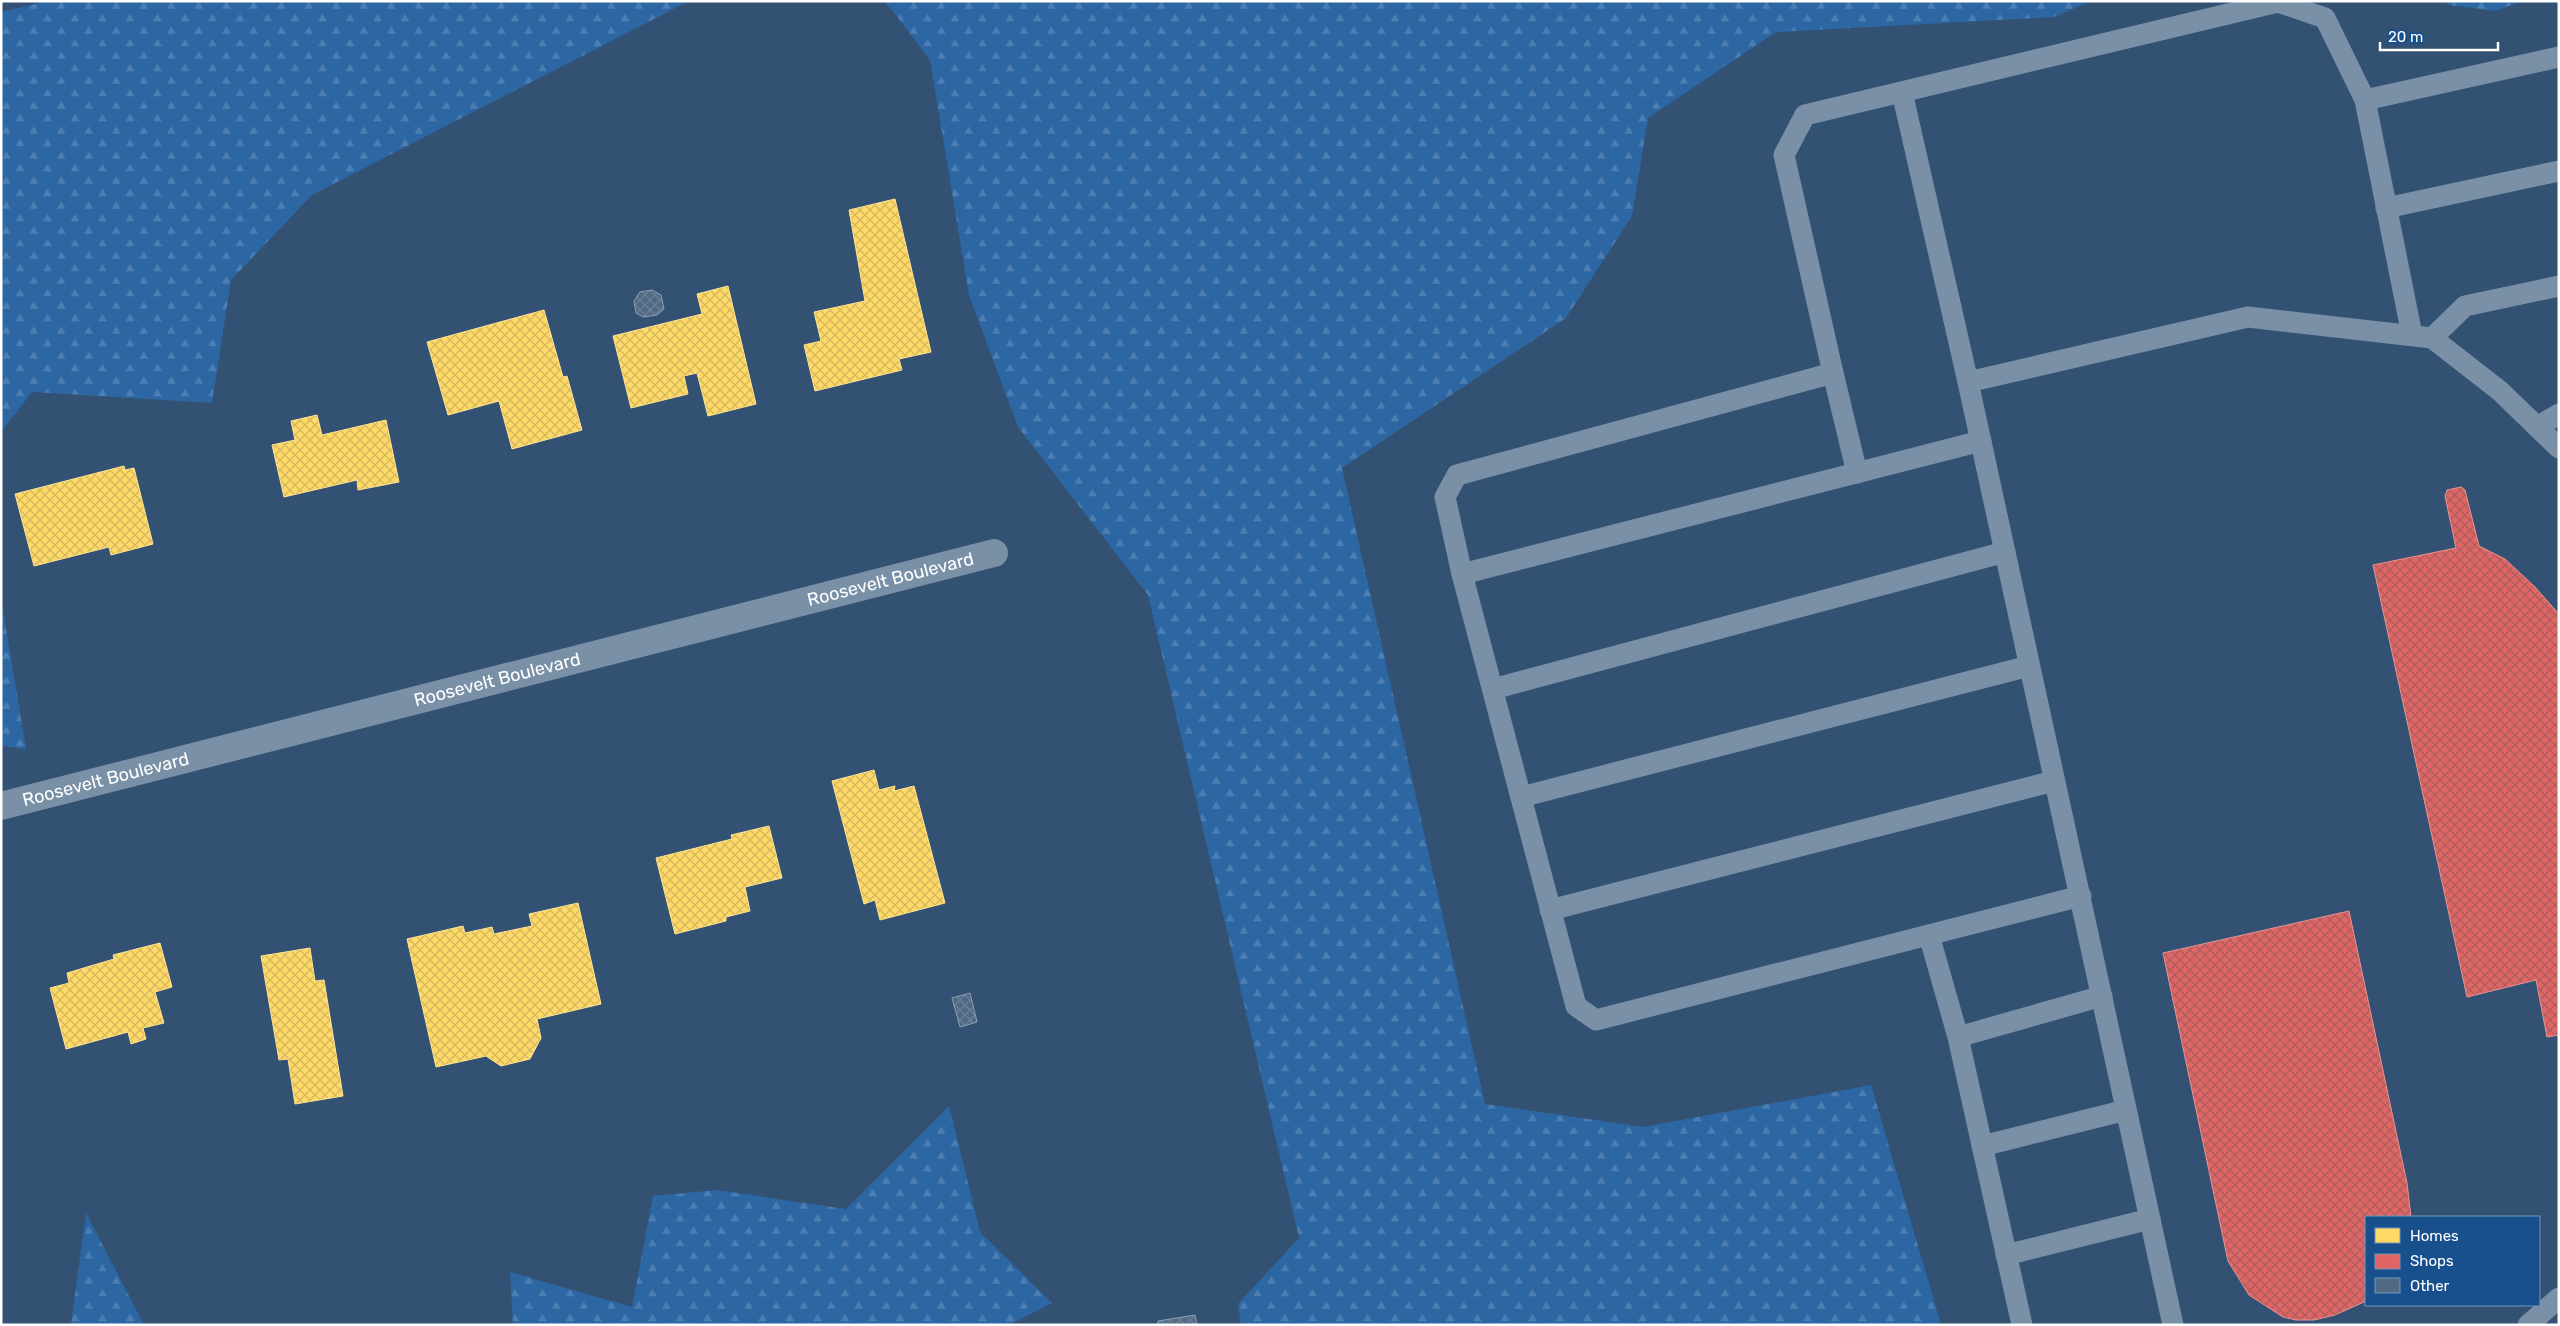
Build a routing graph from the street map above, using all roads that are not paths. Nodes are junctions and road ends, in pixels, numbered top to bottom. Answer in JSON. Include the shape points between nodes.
{"nodes":[{"id":1,"x":2559,"y":57,"type":"edge"},
{"id":2,"x":1902,"y":92,"type":"junction"},
{"id":3,"x":2366,"y":100,"type":"junction"},
{"id":4,"x":2559,"y":171,"type":"edge"},
{"id":5,"x":2386,"y":208,"type":"junction"},
{"id":6,"x":2559,"y":286,"type":"edge"},
{"id":7,"x":2422,"y":337,"type":"junction"},
{"id":8,"x":1833,"y":373,"type":"junction"},
{"id":9,"x":1968,"y":382,"type":"junction"},
{"id":10,"x":2559,"y":414,"type":"edge"},
{"id":11,"x":2537,"y":427,"type":"junction"},
{"id":12,"x":1981,"y":441,"type":"junction"},
{"id":13,"x":2559,"y":448,"type":"edge"},
{"id":14,"x":1857,"y":473,"type":"junction"},
{"id":15,"x":2005,"y":552,"type":"junction"},
{"id":16,"x":994,"y":553,"type":"dead end"},
{"id":17,"x":1462,"y":574,"type":"junction"},
{"id":18,"x":2030,"y":666,"type":"junction"},
{"id":19,"x":1493,"y":689,"type":"junction"},
{"id":20,"x":2054,"y":781,"type":"junction"},
{"id":21,"x":1521,"y":797,"type":"junction"},
{"id":22,"x":1,"y":806,"type":"edge"},
{"id":23,"x":2081,"y":896,"type":"junction"},
{"id":24,"x":1550,"y":910,"type":"junction"},
{"id":25,"x":1929,"y":935,"type":"junction"},
{"id":26,"x":2102,"y":996,"type":"junction"},
{"id":27,"x":1958,"y":1037,"type":"junction"},
{"id":28,"x":2126,"y":1110,"type":"junction"},
{"id":29,"x":1982,"y":1146,"type":"junction"},
{"id":30,"x":2150,"y":1219,"type":"junction"},
{"id":31,"x":2006,"y":1255,"type":"junction"},
{"id":32,"x":2559,"y":1298,"type":"edge"},
{"id":33,"x":2022,"y":1325,"type":"edge"},
{"id":34,"x":2173,"y":1325,"type":"edge"},
{"id":35,"x":2528,"y":1325,"type":"edge"}],
"edges":[{"from":1,"to":3,"type":"lane"},
{"from":2,"to":3,"type":"lane","via":[[2278,2],[2325,18]]},
{"from":2,"to":8,"type":"lane","via":[[1805,115],[1784,155]]},
{"from":2,"to":9,"type":"lane"},
{"from":3,"to":5,"type":"lane"},
{"from":4,"to":5,"type":"lane"},
{"from":5,"to":7,"type":"lane"},
{"from":6,"to":7,"type":"lane","via":[[2465,306]]},
{"from":7,"to":9,"type":"lane","via":[[2248,317]]},
{"from":7,"to":11,"type":"lane","via":[[2500,391]]},
{"from":8,"to":14,"type":"lane"},
{"from":8,"to":17,"type":"lane","via":[[1456,475],[1445,497]]},
{"from":9,"to":12,"type":"lane"},
{"from":10,"to":11,"type":"lane"},
{"from":11,"to":13,"type":"lane"},
{"from":12,"to":14,"type":"lane"},
{"from":12,"to":15,"type":"lane"},
{"from":14,"to":17,"type":"lane"},
{"from":15,"to":18,"type":"lane"},
{"from":15,"to":19,"type":"lane"},
{"from":16,"to":22,"type":"street","name":"Roosevelt Boulevard"},
{"from":17,"to":19,"type":"lane"},
{"from":18,"to":20,"type":"lane"},
{"from":18,"to":21,"type":"lane"},
{"from":19,"to":21,"type":"lane"},
{"from":20,"to":23,"type":"lane"},
{"from":20,"to":24,"type":"lane"},
{"from":21,"to":24,"type":"lane"},
{"from":23,"to":25,"type":"lane"},
{"from":23,"to":26,"type":"lane"},
{"from":24,"to":25,"type":"lane","via":[[1576,1006],[1596,1020]]},
{"from":25,"to":27,"type":"lane"},
{"from":26,"to":27,"type":"lane"},
{"from":26,"to":28,"type":"lane"},
{"from":27,"to":29,"type":"lane"},
{"from":28,"to":29,"type":"lane"},
{"from":28,"to":30,"type":"lane"},
{"from":29,"to":31,"type":"lane"},
{"from":30,"to":31,"type":"lane"},
{"from":30,"to":34,"type":"lane"},
{"from":31,"to":33,"type":"lane"},
{"from":32,"to":35,"type":"lane"}]}
